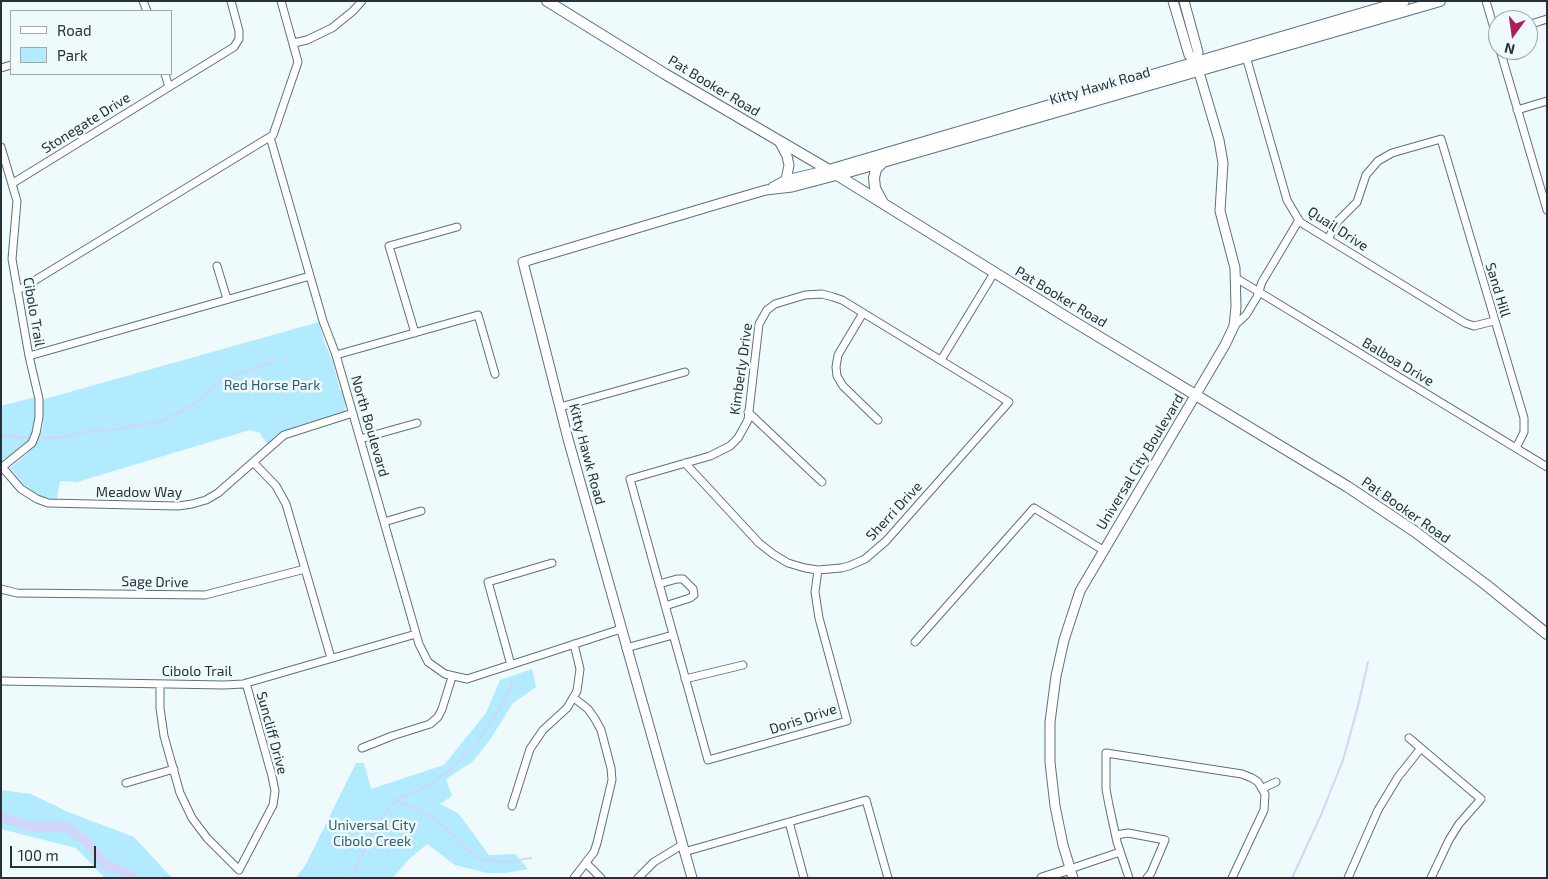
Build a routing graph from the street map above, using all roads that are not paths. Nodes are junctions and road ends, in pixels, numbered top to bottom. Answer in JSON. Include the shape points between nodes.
{"nodes":[{"id":1,"x":231,"y":1,"type":"edge"},
{"id":2,"x":281,"y":1,"type":"edge"},
{"id":3,"x":362,"y":1,"type":"edge"},
{"id":4,"x":547,"y":1,"type":"edge"},
{"id":5,"x":1173,"y":1,"type":"edge"},
{"id":6,"x":1184,"y":1,"type":"edge"},
{"id":7,"x":1440,"y":1,"type":"edge"},
{"id":8,"x":1404,"y":5,"type":"edge"},
{"id":9,"x":294,"y":43,"type":"junction"},
{"id":10,"x":1245,"y":53,"type":"junction"},
{"id":11,"x":1503,"y":60,"type":"edge"},
{"id":12,"x":1197,"y":67,"type":"junction"},
{"id":13,"x":165,"y":75,"type":"edge"},
{"id":14,"x":169,"y":87,"type":"junction"},
{"id":15,"x":1547,"y":102,"type":"edge"},
{"id":16,"x":1517,"y":110,"type":"junction"},
{"id":17,"x":270,"y":137,"type":"junction"},
{"id":18,"x":779,"y":141,"type":"junction"},
{"id":19,"x":943,"y":141,"type":"junction"},
{"id":20,"x":1,"y":147,"type":"edge"},
{"id":21,"x":882,"y":163,"type":"junction"},
{"id":22,"x":833,"y":173,"type":"junction"},
{"id":23,"x":786,"y":180,"type":"junction"},
{"id":24,"x":13,"y":183,"type":"junction"},
{"id":25,"x":1543,"y":186,"type":"edge"},
{"id":26,"x":766,"y":190,"type":"junction"},
{"id":27,"x":883,"y":204,"type":"junction"},
{"id":28,"x":1547,"y":210,"type":"edge"},
{"id":29,"x":1464,"y":219,"type":"junction"},
{"id":30,"x":1299,"y":220,"type":"junction"},
{"id":31,"x":1454,"y":222,"type":"dead end"},
{"id":32,"x":457,"y":226,"type":"dead end"},
{"id":33,"x":1328,"y":239,"type":"junction"},
{"id":34,"x":217,"y":266,"type":"dead end"},
{"id":35,"x":994,"y":272,"type":"junction"},
{"id":36,"x":310,"y":276,"type":"junction"},
{"id":37,"x":1236,"y":278,"type":"junction"},
{"id":38,"x":17,"y":290,"type":"junction"},
{"id":39,"x":1258,"y":292,"type":"junction"},
{"id":40,"x":227,"y":299,"type":"junction"},
{"id":41,"x":863,"y":313,"type":"junction"},
{"id":42,"x":1494,"y":321,"type":"junction"},
{"id":43,"x":1234,"y":326,"type":"junction"},
{"id":44,"x":415,"y":333,"type":"junction"},
{"id":45,"x":336,"y":355,"type":"junction"},
{"id":46,"x":29,"y":356,"type":"junction"},
{"id":47,"x":940,"y":360,"type":"junction"},
{"id":48,"x":685,"y":372,"type":"dead end"},
{"id":49,"x":495,"y":374,"type":"dead end"},
{"id":50,"x":1196,"y":395,"type":"junction"},
{"id":51,"x":1009,"y":402,"type":"joint"},
{"id":52,"x":560,"y":407,"type":"junction"},
{"id":53,"x":748,"y":412,"type":"junction"},
{"id":54,"x":353,"y":413,"type":"junction"},
{"id":55,"x":878,"y":420,"type":"dead end"},
{"id":56,"x":416,"y":423,"type":"dead end"},
{"id":57,"x":360,"y":439,"type":"junction"},
{"id":58,"x":1516,"y":448,"type":"junction"},
{"id":59,"x":253,"y":462,"type":"junction"},
{"id":60,"x":685,"y":463,"type":"junction"},
{"id":61,"x":1547,"y":467,"type":"edge"},
{"id":62,"x":1,"y":468,"type":"edge"},
{"id":63,"x":822,"y":482,"type":"dead end"},
{"id":64,"x":421,"y":511,"type":"dead end"},
{"id":65,"x":384,"y":522,"type":"junction"},
{"id":66,"x":1103,"y":550,"type":"junction"},
{"id":67,"x":552,"y":563,"type":"dead end"},
{"id":68,"x":305,"y":569,"type":"junction"},
{"id":69,"x":818,"y":570,"type":"junction"},
{"id":70,"x":659,"y":584,"type":"junction"},
{"id":71,"x":1,"y":589,"type":"edge"},
{"id":72,"x":665,"y":606,"type":"junction"},
{"id":73,"x":621,"y":629,"type":"junction"},
{"id":74,"x":416,"y":634,"type":"junction"},
{"id":75,"x":1547,"y":634,"type":"edge"},
{"id":76,"x":673,"y":635,"type":"junction"},
{"id":77,"x":915,"y":642,"type":"dead end"},
{"id":78,"x":574,"y":644,"type":"junction"},
{"id":79,"x":626,"y":648,"type":"junction"},
{"id":80,"x":331,"y":658,"type":"junction"},
{"id":81,"x":511,"y":665,"type":"junction"},
{"id":82,"x":742,"y":665,"type":"dead end"},
{"id":83,"x":452,"y":677,"type":"junction"},
{"id":84,"x":685,"y":679,"type":"junction"},
{"id":85,"x":1,"y":681,"type":"edge"},
{"id":86,"x":246,"y":683,"type":"junction"},
{"id":87,"x":160,"y":684,"type":"junction"},
{"id":88,"x":574,"y":698,"type":"junction"},
{"id":89,"x":1409,"y":738,"type":"dead end"},
{"id":90,"x":362,"y":748,"type":"dead end"},
{"id":91,"x":1421,"y":748,"type":"junction"},
{"id":92,"x":174,"y":769,"type":"junction"},
{"id":93,"x":1276,"y":782,"type":"dead end"},
{"id":94,"x":126,"y":783,"type":"dead end"},
{"id":95,"x":1263,"y":788,"type":"junction"},
{"id":96,"x":512,"y":806,"type":"dead end"},
{"id":97,"x":789,"y":822,"type":"junction"},
{"id":98,"x":1116,"y":835,"type":"junction"},
{"id":99,"x":683,"y":848,"type":"junction"},
{"id":100,"x":1120,"y":852,"type":"junction"},
{"id":101,"x":586,"y":863,"type":"junction"},
{"id":102,"x":1072,"y":874,"type":"edge"},
{"id":103,"x":574,"y":878,"type":"edge"},
{"id":104,"x":601,"y":878,"type":"edge"},
{"id":105,"x":638,"y":878,"type":"edge"},
{"id":106,"x":692,"y":878,"type":"edge"},
{"id":107,"x":804,"y":878,"type":"edge"},
{"id":108,"x":888,"y":878,"type":"edge"},
{"id":109,"x":1042,"y":878,"type":"edge"},
{"id":110,"x":1129,"y":878,"type":"edge"},
{"id":111,"x":1147,"y":878,"type":"edge"},
{"id":112,"x":1232,"y":878,"type":"edge"},
{"id":113,"x":1348,"y":878,"type":"edge"},
{"id":114,"x":1431,"y":878,"type":"edge"}],
"edges":[{"from":1,"to":14,"type":"street","name":"Stonegate Drive","via":[[239,31],[234,47]]},
{"from":2,"to":9,"type":"street"},
{"from":3,"to":9,"type":"street","via":[[332,28]]},
{"from":4,"to":18,"type":"main road","name":"Pat Booker Road"},
{"from":5,"to":12,"type":"street","name":"Universal City Boulevard","via":[[1188,55]]},
{"from":6,"to":12,"type":"street","name":"Universal City Boulevard","via":[[1198,52]]},
{"from":7,"to":8,"type":"main road","name":"Kitty Hawk Road"},
{"from":8,"to":10,"type":"main road","name":"Kitty Hawk Road"},
{"from":9,"to":17,"type":"street","via":[[298,62]]},
{"from":10,"to":12,"type":"main road","name":"Kitty Hawk Road"},
{"from":10,"to":30,"type":"street","name":"Quail Drive","via":[[1287,200]]},
{"from":11,"to":16,"type":"street"},
{"from":12,"to":19,"type":"main road","name":"Kitty Hawk Road"},
{"from":12,"to":37,"type":"street","name":"Universal City Boulevard","via":[[1219,140],[1223,173],[1220,211]]},
{"from":13,"to":14,"type":"street"},
{"from":14,"to":24,"type":"street","name":"Stonegate Drive"},
{"from":15,"to":16,"type":"street"},
{"from":16,"to":25,"type":"street"},
{"from":17,"to":36,"type":"street","name":"North Boulevard"},
{"from":17,"to":38,"type":"street"},
{"from":18,"to":22,"type":"main road","name":"Pat Booker Road"},
{"from":18,"to":23,"type":"street","via":[[789,165]]},
{"from":19,"to":21,"type":"main road","name":"Kitty Hawk Road"},
{"from":19,"to":22,"type":"main road","name":"Kitty Hawk Road"},
{"from":20,"to":24,"type":"street","name":"Cibolo Trail"},
{"from":21,"to":22,"type":"main road","name":"Kitty Hawk Road"},
{"from":21,"to":27,"type":"main road","via":[[874,178]]},
{"from":22,"to":23,"type":"street","name":"Kitty Hawk Road"},
{"from":22,"to":26,"type":"street","name":"Kitty Hawk Road","via":[[792,187]]},
{"from":22,"to":27,"type":"main road","name":"Pat Booker Road"},
{"from":23,"to":26,"type":"street","name":"Kitty Hawk Road"},
{"from":24,"to":38,"type":"street","name":"Cibolo Trail","via":[[17,202],[12,258]]},
{"from":25,"to":28,"type":"street"},
{"from":26,"to":52,"type":"street","name":"Kitty Hawk Road","via":[[522,262]]},
{"from":27,"to":35,"type":"main road","name":"Pat Booker Road"},
{"from":29,"to":31,"type":"street"},
{"from":29,"to":33,"type":"street","name":"Sand Hill","via":[[1441,139],[1392,153],[1378,161],[1366,175],[1357,202],[1338,221]]},
{"from":29,"to":42,"type":"street","name":"Sand Hill"},
{"from":30,"to":33,"type":"street","name":"Quail Drive"},
{"from":30,"to":39,"type":"street"},
{"from":32,"to":44,"type":"street","via":[[389,246]]},
{"from":33,"to":42,"type":"street","name":"Quail Drive","via":[[1465,323],[1474,326]]},
{"from":34,"to":40,"type":"street"},
{"from":35,"to":47,"type":"street"},
{"from":35,"to":50,"type":"main road","name":"Pat Booker Road"},
{"from":36,"to":40,"type":"street"},
{"from":36,"to":45,"type":"street","name":"North Boulevard"},
{"from":37,"to":39,"type":"street","name":"Balboa Drive"},
{"from":37,"to":43,"type":"street","name":"Universal City Boulevard"},
{"from":38,"to":46,"type":"street","name":"Cibolo Trail"},
{"from":39,"to":43,"type":"street","via":[[1246,315]]},
{"from":39,"to":58,"type":"street","name":"Balboa Drive"},
{"from":40,"to":46,"type":"street"},
{"from":41,"to":47,"type":"street","name":"Kimberly Drive"},
{"from":41,"to":53,"type":"street","name":"Kimberly Drive","via":[[838,298],[816,294],[775,304],[767,310],[758,324]]},
{"from":41,"to":55,"type":"street","via":[[838,355],[837,376],[842,386]]},
{"from":42,"to":58,"type":"street","name":"Sand Hill","via":[[1524,418],[1524,432]]},
{"from":43,"to":50,"type":"street","name":"Universal City Boulevard"},
{"from":44,"to":45,"type":"street"},
{"from":44,"to":49,"type":"street","via":[[478,315]]},
{"from":45,"to":54,"type":"street","name":"North Boulevard"},
{"from":46,"to":62,"type":"street","name":"Cibolo Trail","via":[[39,399],[38,428],[32,442]]},
{"from":47,"to":51,"type":"street","name":"Kimberly Drive"},
{"from":48,"to":52,"type":"street"},
{"from":50,"to":66,"type":"street","name":"Universal City Boulevard"},
{"from":50,"to":75,"type":"main road","name":"Pat Booker Road","via":[[1380,507]]},
{"from":51,"to":69,"type":"street","name":"Sherri Drive","via":[[872,554],[849,566]]},
{"from":52,"to":73,"type":"street","name":"Kitty Hawk Road"},
{"from":53,"to":60,"type":"street","name":"Kimberly Drive","via":[[746,425],[730,446]]},
{"from":53,"to":63,"type":"street"},
{"from":54,"to":57,"type":"street","name":"North Boulevard"},
{"from":54,"to":59,"type":"street","name":"Meadow Way","via":[[284,435]]},
{"from":56,"to":57,"type":"street"},
{"from":57,"to":65,"type":"street","name":"North Boulevard"},
{"from":58,"to":61,"type":"street","name":"Balboa Drive"},
{"from":59,"to":62,"type":"street","name":"Meadow Way","via":[[212,497],[178,506],[48,503],[21,489]]},
{"from":59,"to":68,"type":"street","via":[[282,494]]},
{"from":60,"to":69,"type":"street","name":"Sherri Drive","via":[[766,549],[788,563]]},
{"from":60,"to":70,"type":"street","name":"Kimberly Drive","via":[[630,479]]},
{"from":64,"to":65,"type":"street"},
{"from":65,"to":74,"type":"street","name":"North Boulevard"},
{"from":66,"to":77,"type":"street","via":[[1034,508]]},
{"from":66,"to":102,"type":"street","name":"Universal City Boulevard","via":[[1073,609],[1056,676],[1050,722],[1054,803]]},
{"from":67,"to":81,"type":"street","via":[[488,582]]},
{"from":68,"to":71,"type":"street","name":"Sage Drive","via":[[205,595],[17,593]]},
{"from":68,"to":80,"type":"street"},
{"from":69,"to":84,"type":"street","name":"Doris Drive","via":[[815,592],[819,618],[846,721],[708,760]]},
{"from":70,"to":72,"type":"street"},
{"from":70,"to":72,"type":"street","via":[[683,580],[693,589],[694,595],[690,598]]},
{"from":72,"to":76,"type":"street"},
{"from":73,"to":78,"type":"street"},
{"from":73,"to":79,"type":"street","name":"Kitty Hawk Road"},
{"from":74,"to":80,"type":"street","name":"Cibolo Trail"},
{"from":74,"to":83,"type":"street","name":"North Boulevard","via":[[428,662]]},
{"from":76,"to":79,"type":"street"},
{"from":76,"to":84,"type":"street"},
{"from":78,"to":81,"type":"street"},
{"from":78,"to":88,"type":"street","via":[[580,674]]},
{"from":79,"to":99,"type":"street","name":"Kitty Hawk Road"},
{"from":80,"to":86,"type":"street","name":"Cibolo Trail"},
{"from":81,"to":83,"type":"street","via":[[467,679]]},
{"from":82,"to":84,"type":"street"},
{"from":83,"to":90,"type":"street","via":[[442,709],[430,724]]},
{"from":85,"to":87,"type":"street","name":"Cibolo Trail"},
{"from":86,"to":87,"type":"street","name":"Cibolo Trail"},
{"from":86,"to":92,"type":"street","name":"Suncliff Drive","via":[[275,791],[273,805],[239,870],[192,818],[180,793]]},
{"from":87,"to":92,"type":"street","name":"Suncliff Drive","via":[[163,728]]},
{"from":88,"to":96,"type":"street","via":[[534,742]]},
{"from":88,"to":101,"type":"street","via":[[595,719],[612,774],[598,843]]},
{"from":89,"to":91,"type":"street"},
{"from":91,"to":113,"type":"street","via":[[1378,810]]},
{"from":91,"to":114,"type":"street","via":[[1481,798],[1459,824]]},
{"from":92,"to":94,"type":"street"},
{"from":93,"to":95,"type":"street"},
{"from":95,"to":98,"type":"street","via":[[1242,774],[1106,753],[1106,789]]},
{"from":95,"to":112,"type":"street","via":[[1264,810]]},
{"from":97,"to":99,"type":"street"},
{"from":97,"to":107,"type":"street"},
{"from":97,"to":108,"type":"street","via":[[866,800]]},
{"from":98,"to":100,"type":"street"},
{"from":98,"to":111,"type":"street","via":[[1128,833],[1165,840]]},
{"from":99,"to":105,"type":"street","via":[[654,862]]},
{"from":99,"to":106,"type":"street","name":"Kitty Hawk Road"},
{"from":100,"to":102,"type":"street"},
{"from":100,"to":110,"type":"street"},
{"from":101,"to":103,"type":"street"},
{"from":101,"to":104,"type":"street"},
{"from":102,"to":109,"type":"street"}]}
